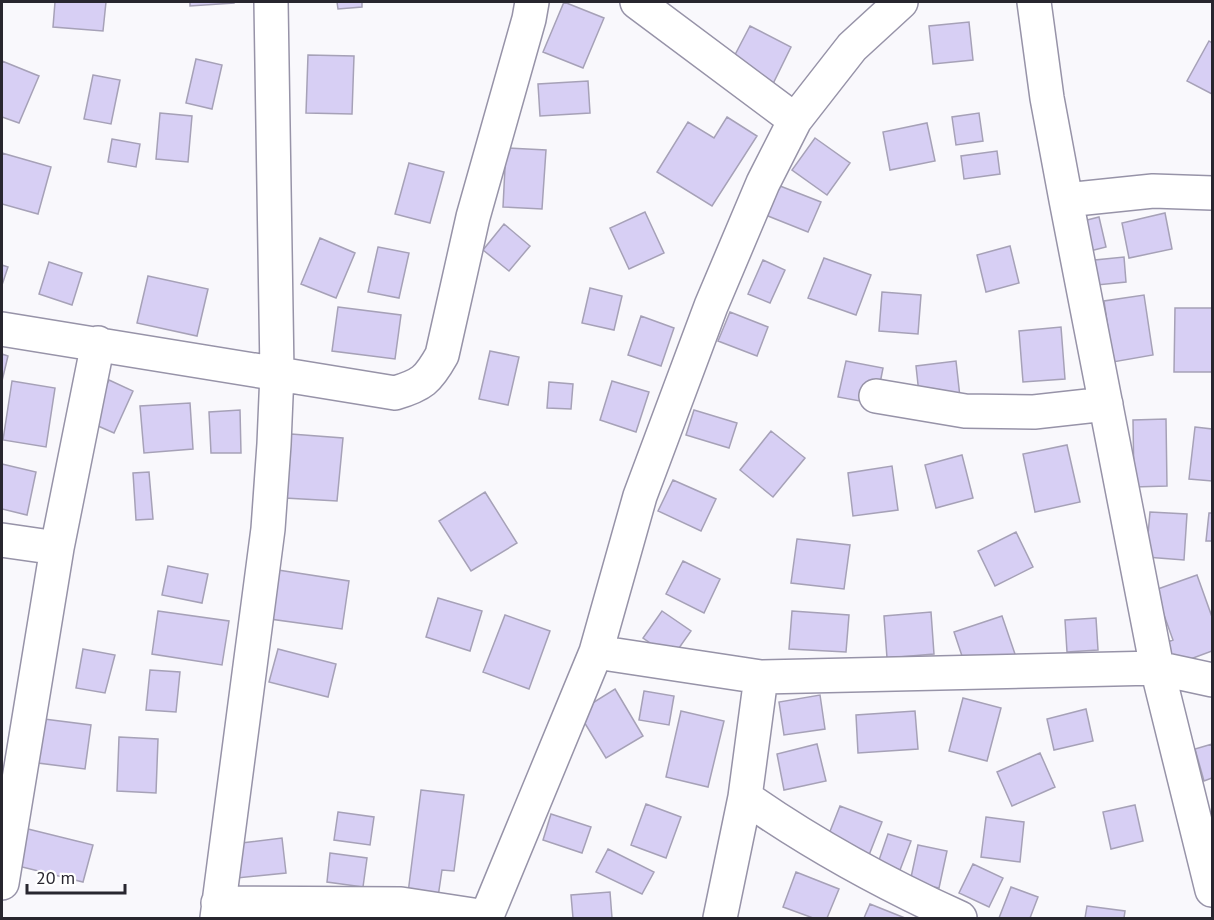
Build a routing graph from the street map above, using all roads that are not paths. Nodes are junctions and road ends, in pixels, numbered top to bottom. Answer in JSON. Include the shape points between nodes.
{"nodes":[{"id":1,"x":271,"y":2,"type":"edge"},
{"id":2,"x":532,"y":2,"type":"edge"},
{"id":3,"x":637,"y":2,"type":"edge"},
{"id":4,"x":901,"y":2,"type":"edge"},
{"id":5,"x":1034,"y":2,"type":"edge"},
{"id":6,"x":795,"y":120,"type":"junction"},
{"id":7,"x":1212,"y":193,"type":"edge"},
{"id":8,"x":1066,"y":200,"type":"junction"},
{"id":9,"x":2,"y":329,"type":"edge"},
{"id":10,"x":98,"y":343,"type":"junction"},
{"id":11,"x":277,"y":373,"type":"junction"},
{"id":12,"x":876,"y":396,"type":"dead end"},
{"id":13,"x":1106,"y":404,"type":"junction"},
{"id":14,"x":2,"y":540,"type":"edge"},
{"id":15,"x":57,"y":548,"type":"junction"},
{"id":16,"x":596,"y":652,"type":"junction"},
{"id":17,"x":1157,"y":668,"type":"junction"},
{"id":18,"x":761,"y":677,"type":"junction"},
{"id":19,"x":1212,"y":681,"type":"edge"},
{"id":20,"x":744,"y":796,"type":"junction"},
{"id":21,"x":2,"y":883,"type":"edge"},
{"id":22,"x":1212,"y":890,"type":"edge"},
{"id":23,"x":217,"y":911,"type":"edge"},
{"id":24,"x":486,"y":917,"type":"edge"},
{"id":25,"x":720,"y":918,"type":"edge"},
{"id":26,"x":960,"y":918,"type":"edge"}],
"edges":[{"from":1,"to":11,"type":"street"},
{"from":2,"to":11,"type":"street","via":[[473,217],[442,355],[433,371],[417,387],[395,393]]},
{"from":3,"to":6,"type":"street"},
{"from":4,"to":6,"type":"street","via":[[852,47]]},
{"from":5,"to":8,"type":"street"},
{"from":6,"to":16,"type":"street","via":[[763,183],[711,306],[640,496]]},
{"from":7,"to":8,"type":"street","via":[[1154,190]]},
{"from":8,"to":13,"type":"street"},
{"from":9,"to":10,"type":"street"},
{"from":10,"to":11,"type":"street"},
{"from":10,"to":15,"type":"street"},
{"from":11,"to":23,"type":"street","via":[[268,529]]},
{"from":12,"to":13,"type":"street","via":[[965,411],[1034,412]]},
{"from":13,"to":17,"type":"street"},
{"from":14,"to":15,"type":"street"},
{"from":15,"to":21,"type":"street"},
{"from":16,"to":18,"type":"street"},
{"from":16,"to":24,"type":"street"},
{"from":17,"to":18,"type":"street"},
{"from":17,"to":19,"type":"street"},
{"from":17,"to":22,"type":"street"},
{"from":18,"to":20,"type":"street"},
{"from":20,"to":25,"type":"street"},
{"from":20,"to":26,"type":"street","via":[[844,859]]},
{"from":23,"to":24,"type":"street","via":[[401,904]]}]}
